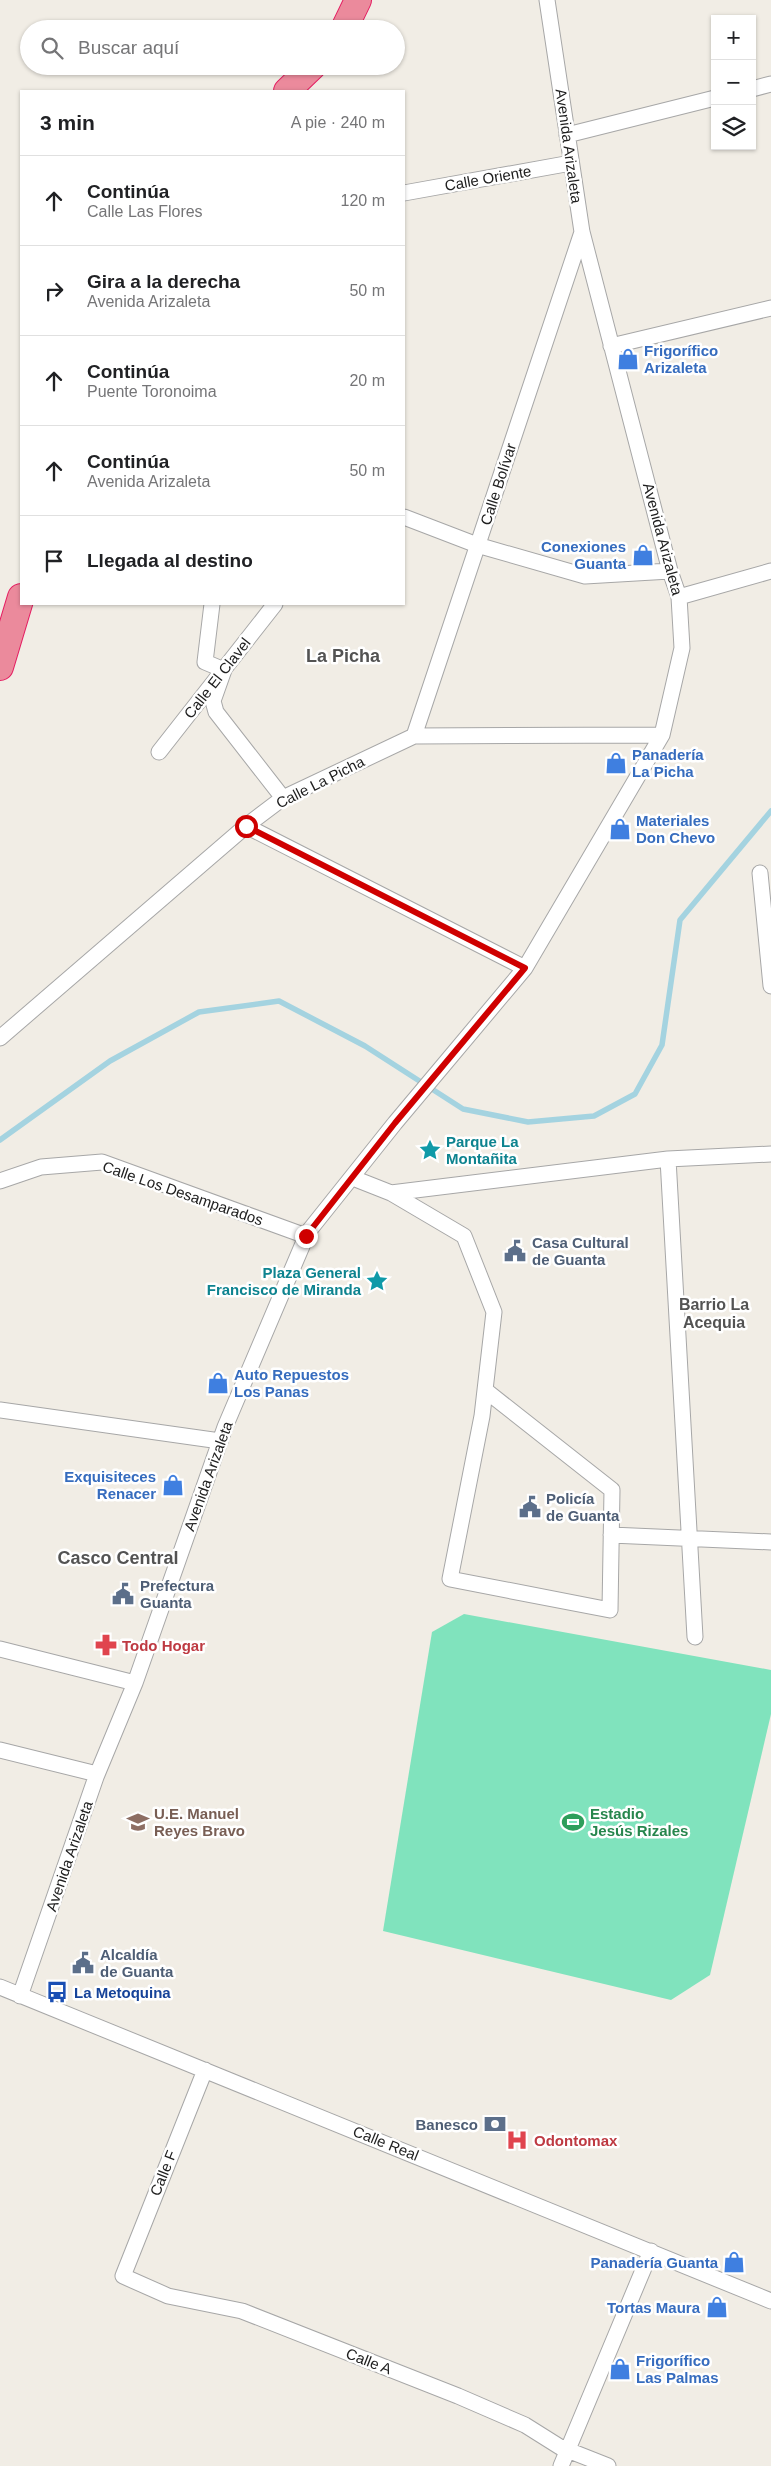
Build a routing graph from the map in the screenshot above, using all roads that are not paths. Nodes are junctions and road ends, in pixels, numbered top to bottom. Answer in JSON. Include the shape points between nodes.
{"nodes":[{"id":1,"x":358,"y":0,"type":"edge"},
{"id":2,"x":547,"y":0,"type":"edge"},
{"id":3,"x":348,"y":20,"type":"edge"},
{"id":4,"x":304,"y":75,"type":"edge"},
{"id":5,"x":771,"y":84,"type":"edge"},
{"id":6,"x":756,"y":88,"type":"edge"},
{"id":7,"x":288,"y":90,"type":"edge"},
{"id":8,"x":711,"y":99,"type":"edge"},
{"id":9,"x":567,"y":135,"type":"junction"},
{"id":10,"x":571,"y":163,"type":"junction"},
{"id":11,"x":405,"y":193,"type":"edge"},
{"id":12,"x":582,"y":232,"type":"junction"},
{"id":13,"x":771,"y":308,"type":"edge"},
{"id":14,"x":612,"y":346,"type":"junction"},
{"id":15,"x":405,"y":517,"type":"edge"},
{"id":16,"x":477,"y":545,"type":"junction"},
{"id":17,"x":670,"y":571,"type":"junction"},
{"id":18,"x":771,"y":571,"type":"edge"},
{"id":19,"x":679,"y":597,"type":"junction"},
{"id":20,"x":20,"y":600,"type":"edge"},
{"id":21,"x":212,"y":605,"type":"edge"},
{"id":22,"x":275,"y":605,"type":"edge"},
{"id":23,"x":0,"y":667,"type":"edge"},
{"id":24,"x":224,"y":670,"type":"junction"},
{"id":25,"x":662,"y":735,"type":"junction"},
{"id":26,"x":414,"y":736,"type":"junction"},
{"id":27,"x":159,"y":752,"type":"dead end"},
{"id":28,"x":283,"y":798,"type":"junction"},
{"id":29,"x":246,"y":826,"type":"junction"},
{"id":30,"x":760,"y":873,"type":"dead end"},
{"id":31,"x":525,"y":968,"type":"junction"},
{"id":32,"x":771,"y":986,"type":"edge"},
{"id":33,"x":0,"y":1038,"type":"edge"},
{"id":34,"x":771,"y":1154,"type":"edge"},
{"id":35,"x":668,"y":1159,"type":"junction"},
{"id":36,"x":352,"y":1178,"type":"junction"},
{"id":37,"x":0,"y":1182,"type":"edge"},
{"id":38,"x":391,"y":1193,"type":"junction"},
{"id":39,"x":306,"y":1236,"type":"junction"},
{"id":40,"x":485,"y":1390,"type":"junction"},
{"id":41,"x":0,"y":1410,"type":"edge"},
{"id":42,"x":220,"y":1441,"type":"junction"},
{"id":43,"x":611,"y":1535,"type":"junction"},
{"id":44,"x":690,"y":1538,"type":"junction"},
{"id":45,"x":771,"y":1542,"type":"edge"},
{"id":46,"x":695,"y":1637,"type":"dead end"},
{"id":47,"x":0,"y":1650,"type":"edge"},
{"id":48,"x":134,"y":1682,"type":"junction"},
{"id":49,"x":0,"y":1750,"type":"edge"},
{"id":50,"x":97,"y":1774,"type":"junction"},
{"id":51,"x":0,"y":1987,"type":"edge"},
{"id":52,"x":20,"y":1996,"type":"junction"},
{"id":53,"x":205,"y":2070,"type":"junction"},
{"id":54,"x":651,"y":2251,"type":"junction"},
{"id":55,"x":122,"y":2276,"type":"joint"},
{"id":56,"x":771,"y":2301,"type":"edge"},
{"id":57,"x":569,"y":2450,"type":"junction"},
{"id":58,"x":561,"y":2466,"type":"edge"},
{"id":59,"x":608,"y":2466,"type":"edge"}],
"edges":[{"from":1,"to":3,"type":"highway"},
{"from":2,"to":9,"type":"street","name":"Avenida Arizaleta"},
{"from":4,"to":7,"type":"highway"},
{"from":5,"to":6,"type":"street"},
{"from":8,"to":9,"type":"street"},
{"from":9,"to":10,"type":"street","name":"Avenida Arizaleta"},
{"from":10,"to":11,"type":"street","name":"Calle Oriente"},
{"from":10,"to":12,"type":"street","name":"Avenida Arizaleta"},
{"from":12,"to":14,"type":"street","name":"Avenida Arizaleta"},
{"from":12,"to":16,"type":"street","name":"Calle Bolívar"},
{"from":13,"to":14,"type":"street"},
{"from":14,"to":17,"type":"street","name":"Avenida Arizaleta"},
{"from":15,"to":16,"type":"street"},
{"from":16,"to":17,"type":"street","via":[[585,576]]},
{"from":16,"to":26,"type":"street","name":"Calle Bolívar"},
{"from":17,"to":19,"type":"street","name":"Avenida Arizaleta"},
{"from":18,"to":19,"type":"street"},
{"from":19,"to":25,"type":"street","name":"Avenida Arizaleta","via":[[682,648]]},
{"from":20,"to":23,"type":"highway"},
{"from":21,"to":24,"type":"street","via":[[205,662]]},
{"from":22,"to":24,"type":"street","name":"Calle El Clavel"},
{"from":24,"to":27,"type":"street","name":"Calle El Clavel"},
{"from":24,"to":28,"type":"street","via":[[213,701],[216,712]]},
{"from":25,"to":26,"type":"street","name":"Calle La Picha"},
{"from":25,"to":31,"type":"street","name":"Avenida Arizaleta"},
{"from":26,"to":28,"type":"street","name":"Calle La Picha"},
{"from":28,"to":29,"type":"street","name":"Calle La Picha"},
{"from":29,"to":31,"type":"street"},
{"from":29,"to":33,"type":"street","name":"Calle La Picha"},
{"from":30,"to":32,"type":"street"},
{"from":31,"to":36,"type":"street","name":"Avenida Arizaleta"},
{"from":34,"to":35,"type":"street"},
{"from":35,"to":38,"type":"street"},
{"from":35,"to":44,"type":"street"},
{"from":36,"to":38,"type":"street"},
{"from":36,"to":39,"type":"street","name":"Avenida Arizaleta"},
{"from":37,"to":39,"type":"street","name":"Calle Los Desamparados","via":[[41,1167],[102,1162]]},
{"from":38,"to":40,"type":"street","via":[[464,1236],[494,1312]]},
{"from":39,"to":42,"type":"street","name":"Avenida Arizaleta"},
{"from":40,"to":43,"type":"street","via":[[612,1490]]},
{"from":40,"to":43,"type":"street","via":[[450,1579],[610,1610]]},
{"from":41,"to":42,"type":"street"},
{"from":42,"to":48,"type":"street","name":"Avenida Arizaleta"},
{"from":43,"to":44,"type":"street"},
{"from":44,"to":45,"type":"street"},
{"from":44,"to":46,"type":"street"},
{"from":47,"to":48,"type":"street"},
{"from":48,"to":50,"type":"street","name":"Avenida Arizaleta"},
{"from":49,"to":50,"type":"street"},
{"from":50,"to":52,"type":"street","name":"Avenida Arizaleta"},
{"from":51,"to":52,"type":"street","name":"Calle Real"},
{"from":52,"to":53,"type":"street","name":"Calle Real"},
{"from":53,"to":54,"type":"street","name":"Calle Real"},
{"from":53,"to":55,"type":"street","name":"Calle F"},
{"from":54,"to":56,"type":"street","name":"Calle Real"},
{"from":54,"to":57,"type":"street"},
{"from":55,"to":57,"type":"street","name":"Calle A","via":[[168,2296],[242,2311],[458,2396],[525,2425]]},
{"from":57,"to":58,"type":"street"},
{"from":57,"to":59,"type":"street","name":"Calle A"}]}
